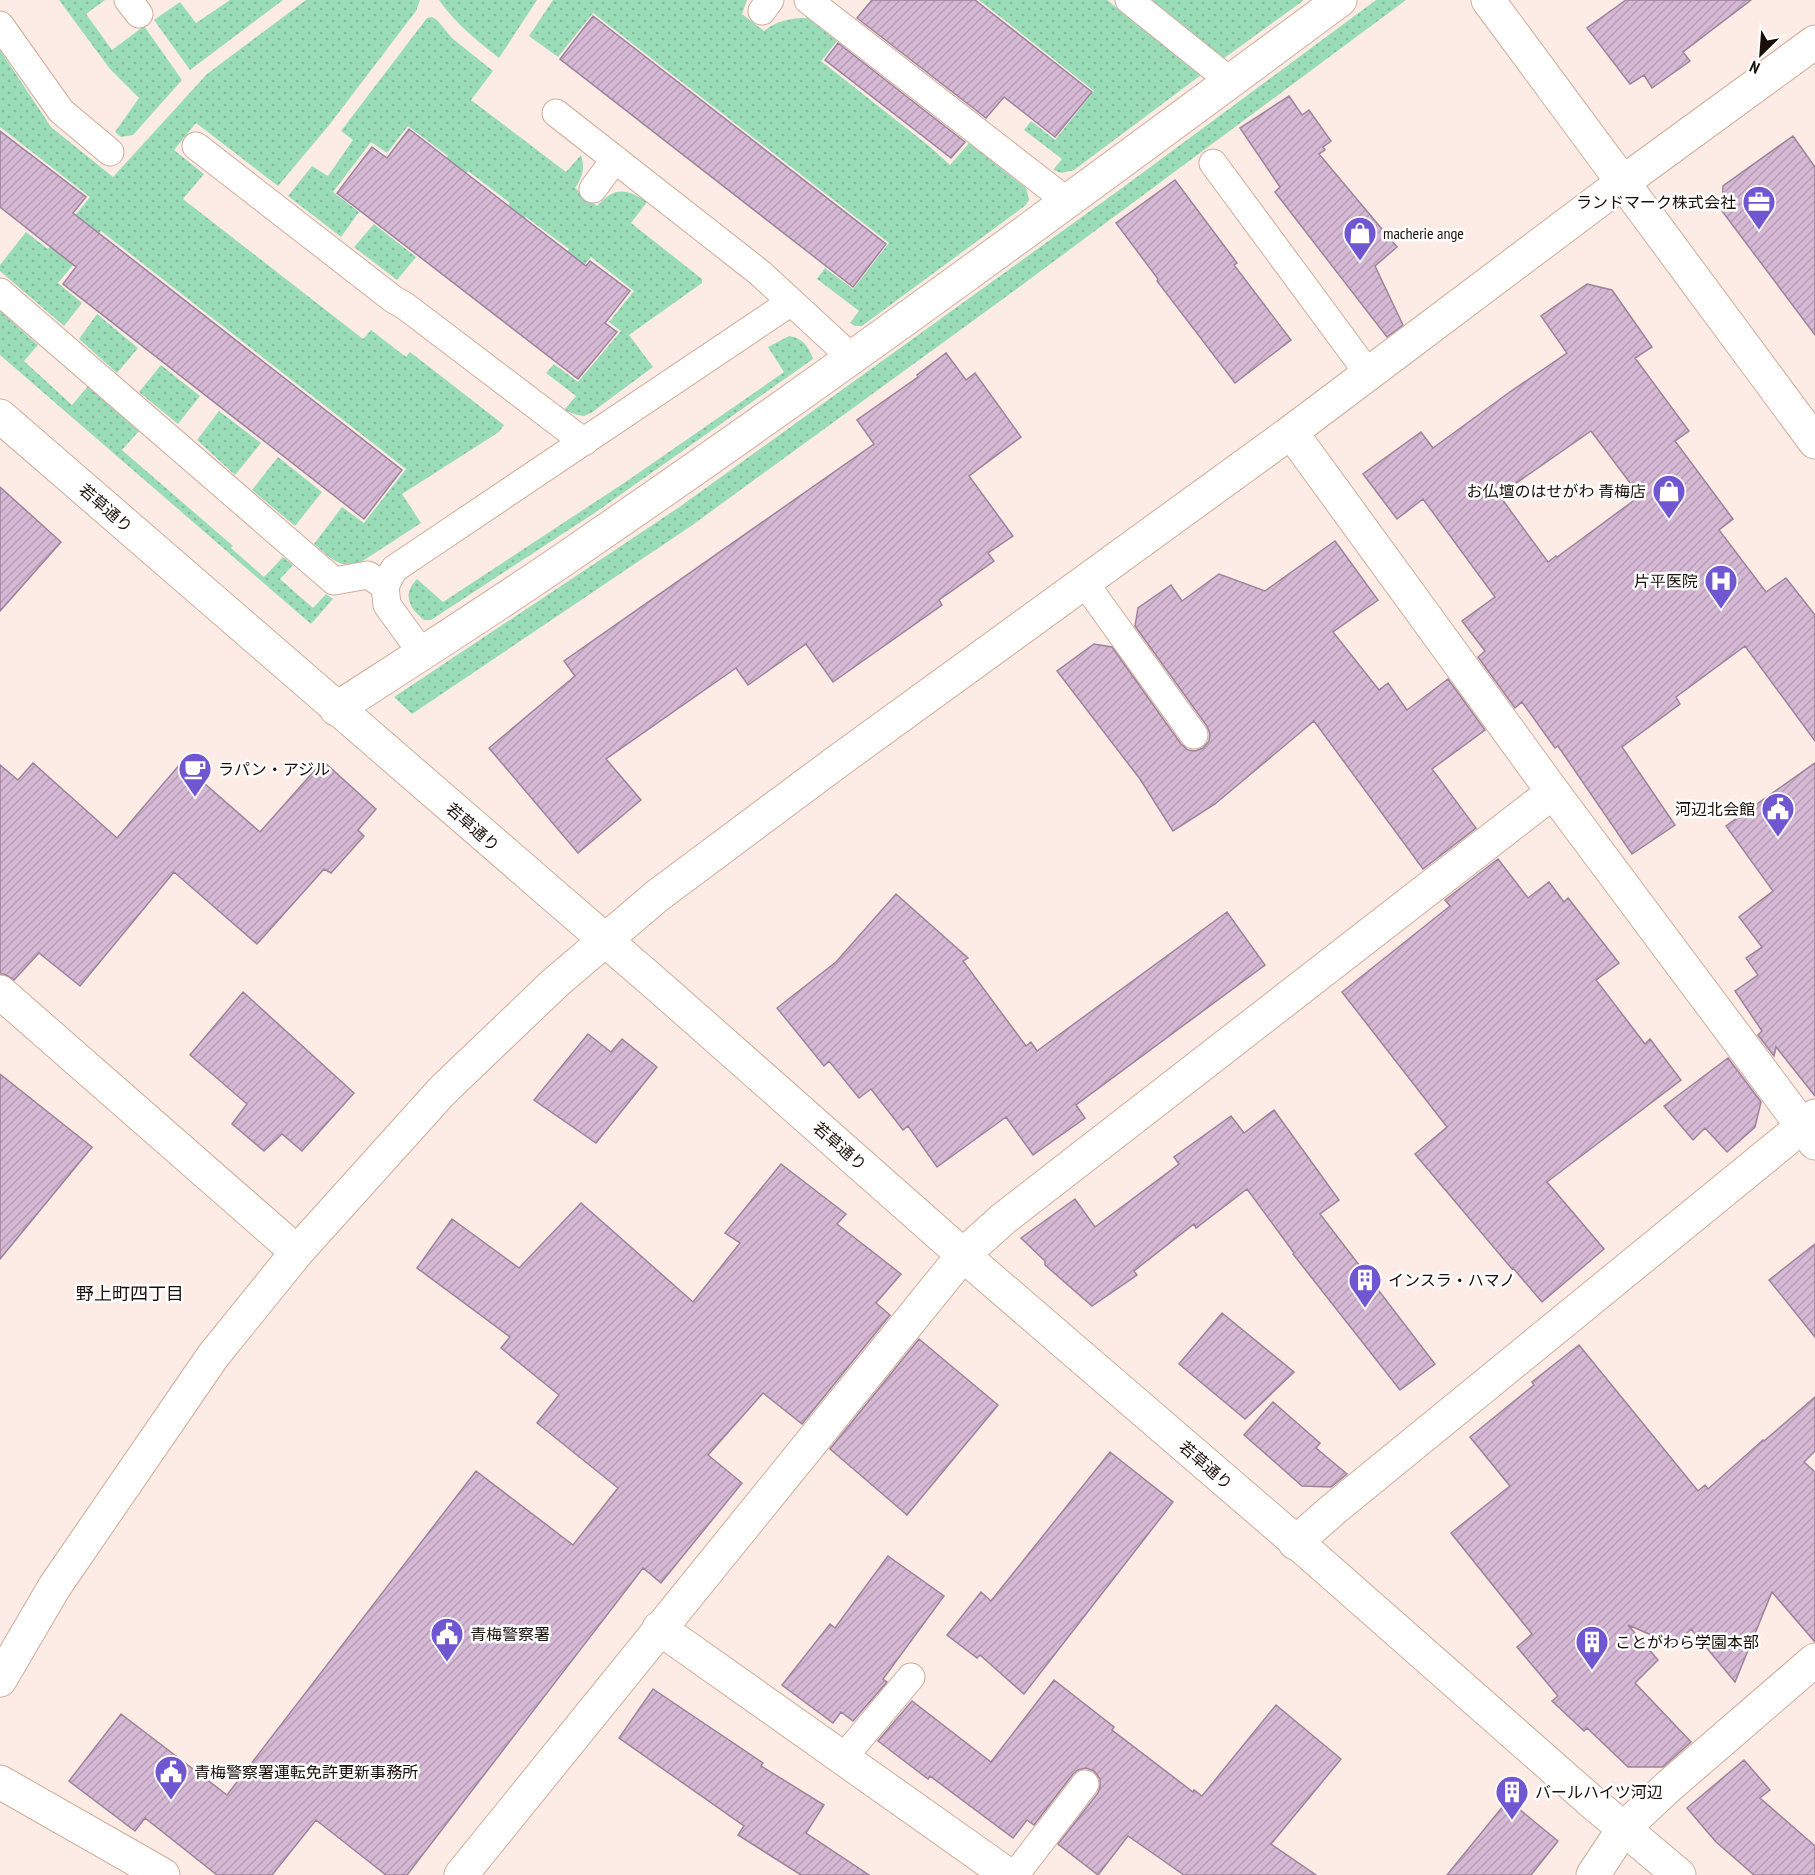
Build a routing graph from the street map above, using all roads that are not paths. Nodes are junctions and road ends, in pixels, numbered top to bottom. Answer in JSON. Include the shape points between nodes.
{"nodes":[{"id":1,"x":808,"y":0,"type":"edge"},
{"id":2,"x":1129,"y":0,"type":"edge"},
{"id":3,"x":1340,"y":0,"type":"edge"},
{"id":4,"x":1488,"y":0,"type":"edge"},
{"id":5,"x":0,"y":26,"type":"edge"},
{"id":6,"x":1815,"y":42,"type":"edge"},
{"id":7,"x":1230,"y":81,"type":"junction"},
{"id":8,"x":556,"y":113,"type":"dead end"},
{"id":9,"x":196,"y":146,"type":"dead end"},
{"id":10,"x":110,"y":152,"type":"dead end"},
{"id":11,"x":615,"y":159,"type":"junction"},
{"id":12,"x":1213,"y":163,"type":"dead end"},
{"id":13,"x":1622,"y":183,"type":"junction"},
{"id":14,"x":593,"y":189,"type":"dead end"},
{"id":15,"x":1068,"y":202,"type":"junction"},
{"id":16,"x":0,"y":292,"type":"edge"},
{"id":17,"x":791,"y":302,"type":"junction"},
{"id":18,"x":852,"y":358,"type":"junction"},
{"id":19,"x":1368,"y":373,"type":"junction"},
{"id":20,"x":0,"y":416,"type":"edge"},
{"id":21,"x":1291,"y":432,"type":"junction"},
{"id":22,"x":584,"y":442,"type":"junction"},
{"id":23,"x":1815,"y":442,"type":"edge"},
{"id":24,"x":1084,"y":582,"type":"junction"},
{"id":25,"x":385,"y":586,"type":"junction"},
{"id":26,"x":422,"y":653,"type":"junction"},
{"id":27,"x":336,"y":709,"type":"junction"},
{"id":28,"x":1194,"y":735,"type":"dead end"},
{"id":29,"x":1553,"y":792,"type":"junction"},
{"id":30,"x":604,"y":940,"type":"junction"},
{"id":31,"x":0,"y":992,"type":"edge"},
{"id":32,"x":1811,"y":1129,"type":"edge"},
{"id":33,"x":297,"y":1252,"type":"junction"},
{"id":34,"x":963,"y":1255,"type":"junction"},
{"id":35,"x":1296,"y":1543,"type":"junction"},
{"id":36,"x":659,"y":1628,"type":"junction"},
{"id":37,"x":1815,"y":1660,"type":"edge"},
{"id":38,"x":911,"y":1677,"type":"dead end"},
{"id":39,"x":0,"y":1680,"type":"edge"},
{"id":40,"x":843,"y":1758,"type":"junction"},
{"id":41,"x":0,"y":1782,"type":"edge"},
{"id":42,"x":1085,"y":1784,"type":"dead end"},
{"id":43,"x":1624,"y":1828,"type":"junction"},
{"id":44,"x":163,"y":1875,"type":"edge"},
{"id":45,"x":461,"y":1875,"type":"edge"},
{"id":46,"x":1008,"y":1875,"type":"edge"},
{"id":47,"x":1015,"y":1875,"type":"edge"},
{"id":48,"x":1593,"y":1875,"type":"edge"},
{"id":49,"x":1679,"y":1875,"type":"edge"}],
"edges":[{"from":1,"to":15,"type":"lane"},
{"from":2,"to":7,"type":"lane"},
{"from":3,"to":7,"type":"street"},
{"from":4,"to":13,"type":"street"},
{"from":5,"to":10,"type":"lane","via":[[61,111]]},
{"from":6,"to":13,"type":"street"},
{"from":7,"to":15,"type":"street"},
{"from":8,"to":11,"type":"lane"},
{"from":9,"to":22,"type":"lane"},
{"from":11,"to":14,"type":"lane"},
{"from":11,"to":17,"type":"lane"},
{"from":12,"to":19,"type":"lane"},
{"from":13,"to":19,"type":"street"},
{"from":13,"to":23,"type":"street"},
{"from":15,"to":18,"type":"street"},
{"from":16,"to":25,"type":"lane","via":[[334,581],[368,575]]},
{"from":17,"to":18,"type":"lane"},
{"from":17,"to":22,"type":"lane"},
{"from":18,"to":26,"type":"street","via":[[596,538]]},
{"from":19,"to":21,"type":"street"},
{"from":20,"to":27,"type":"street","name":"若草通り"},
{"from":21,"to":24,"type":"street"},
{"from":21,"to":29,"type":"street"},
{"from":22,"to":25,"type":"lane","via":[[394,569]]},
{"from":24,"to":28,"type":"lane"},
{"from":24,"to":30,"type":"street"},
{"from":25,"to":26,"type":"lane","via":[[387,605]]},
{"from":26,"to":27,"type":"street"},
{"from":27,"to":30,"type":"street","name":"若草通り"},
{"from":29,"to":32,"type":"street"},
{"from":29,"to":34,"type":"street","via":[[1012,1212]]},
{"from":30,"to":33,"type":"street","via":[[442,1090]]},
{"from":30,"to":34,"type":"street","name":"若草通り"},
{"from":31,"to":33,"type":"street"},
{"from":32,"to":35,"type":"street"},
{"from":33,"to":39,"type":"street","via":[[213,1356],[150,1446],[55,1586]]},
{"from":34,"to":35,"type":"street","name":"若草通り"},
{"from":34,"to":36,"type":"street"},
{"from":35,"to":43,"type":"street","name":"若草通り"},
{"from":36,"to":40,"type":"street"},
{"from":36,"to":45,"type":"street"},
{"from":37,"to":43,"type":"street"},
{"from":38,"to":40,"type":"lane"},
{"from":40,"to":46,"type":"street"},
{"from":41,"to":44,"type":"street"},
{"from":42,"to":47,"type":"lane"},
{"from":43,"to":48,"type":"street"},
{"from":43,"to":49,"type":"street","name":"若草通り"}]}
